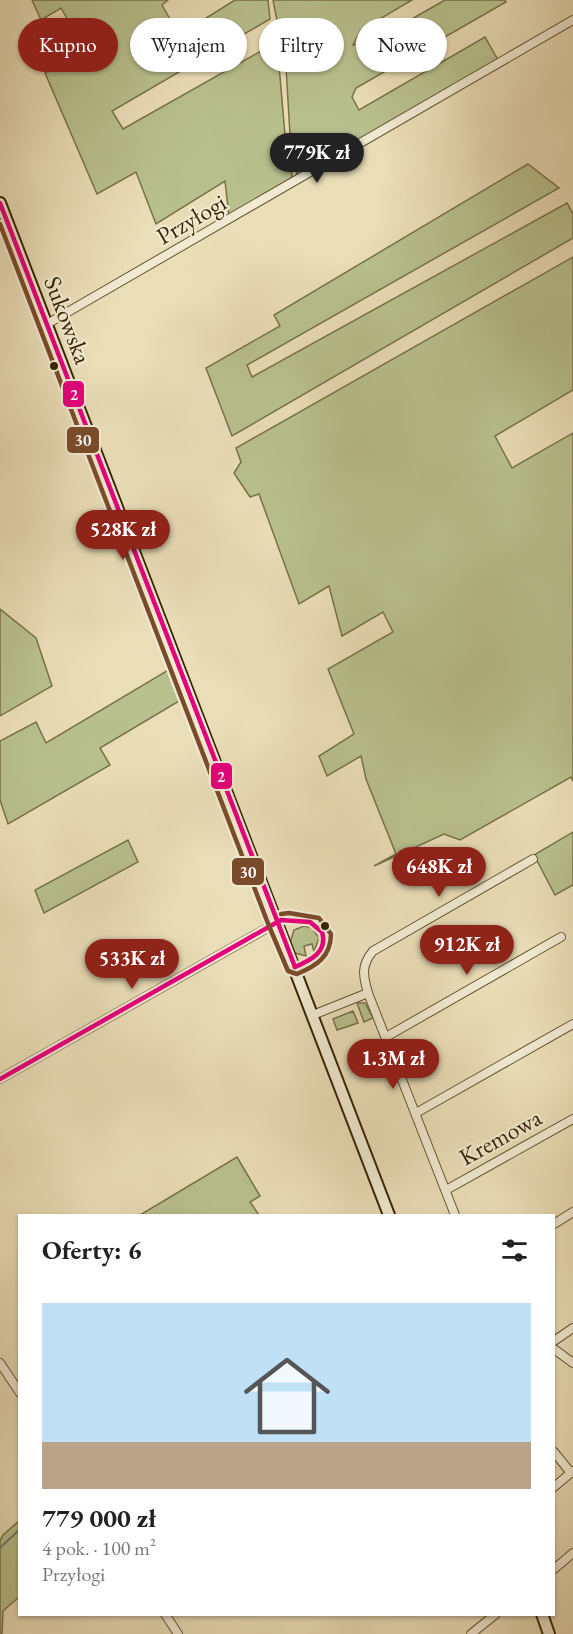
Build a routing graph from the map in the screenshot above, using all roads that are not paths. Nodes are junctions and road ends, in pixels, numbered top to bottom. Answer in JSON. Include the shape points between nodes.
{"nodes":[{"id":1,"x":573,"y":20,"type":"edge"},
{"id":2,"x":0,"y":203,"type":"edge"},
{"id":3,"x":47,"y":324,"type":"junction"},
{"id":4,"x":532,"y":859,"type":"dead end"},
{"id":5,"x":276,"y":923,"type":"junction"},
{"id":6,"x":561,"y":937,"type":"dead end"},
{"id":7,"x":368,"y":993,"type":"junction"},
{"id":8,"x":313,"y":1015,"type":"junction"},
{"id":9,"x":573,"y":1024,"type":"edge"},
{"id":10,"x":386,"y":1037,"type":"junction"},
{"id":11,"x":0,"y":1079,"type":"edge"},
{"id":12,"x":416,"y":1113,"type":"junction"},
{"id":13,"x":573,"y":1119,"type":"edge"},
{"id":14,"x":446,"y":1190,"type":"junction"},
{"id":15,"x":573,"y":1212,"type":"edge"},
{"id":16,"x":389,"y":1214,"type":"edge"},
{"id":17,"x":455,"y":1214,"type":"edge"},
{"id":18,"x":555,"y":1223,"type":"edge"},
{"id":19,"x":573,"y":1328,"type":"edge"},
{"id":20,"x":555,"y":1340,"type":"edge"},
{"id":21,"x":555,"y":1350,"type":"edge"},
{"id":22,"x":0,"y":1363,"type":"edge"},
{"id":23,"x":573,"y":1363,"type":"edge"},
{"id":24,"x":18,"y":1390,"type":"edge"},
{"id":25,"x":555,"y":1453,"type":"edge"},
{"id":26,"x":572,"y":1472,"type":"edge"},
{"id":27,"x":555,"y":1486,"type":"edge"},
{"id":28,"x":573,"y":1553,"type":"edge"},
{"id":29,"x":555,"y":1568,"type":"edge"},
{"id":30,"x":166,"y":1616,"type":"edge"},
{"id":31,"x":494,"y":1616,"type":"edge"},
{"id":32,"x":543,"y":1616,"type":"edge"},
{"id":33,"x":178,"y":1634,"type":"edge"},
{"id":34,"x":471,"y":1634,"type":"edge"},
{"id":35,"x":549,"y":1634,"type":"edge"}],
"edges":[{"from":1,"to":3,"type":"street","name":"Przyłogi"},
{"from":2,"to":3,"type":"street","name":"Sukowska"},
{"from":3,"to":5,"type":"street","name":"Sukowska"},
{"from":4,"to":7,"type":"street","via":[[373,951],[365,961],[363,976]]},
{"from":5,"to":8,"type":"street","name":"Sukowska"},
{"from":5,"to":11,"type":"street"},
{"from":6,"to":10,"type":"street"},
{"from":7,"to":8,"type":"street"},
{"from":7,"to":10,"type":"street"},
{"from":8,"to":16,"type":"street","name":"Sukowska"},
{"from":9,"to":12,"type":"street"},
{"from":10,"to":12,"type":"street"},
{"from":12,"to":14,"type":"street"},
{"from":13,"to":14,"type":"street","name":"Kremowa"},
{"from":14,"to":17,"type":"street"},
{"from":15,"to":18,"type":"street"},
{"from":19,"to":20,"type":"street"},
{"from":21,"to":23,"type":"street"},
{"from":22,"to":24,"type":"street"},
{"from":25,"to":26,"type":"street"},
{"from":26,"to":27,"type":"street"},
{"from":28,"to":29,"type":"street"},
{"from":30,"to":33,"type":"street"},
{"from":31,"to":34,"type":"street"},
{"from":32,"to":35,"type":"street"}]}
